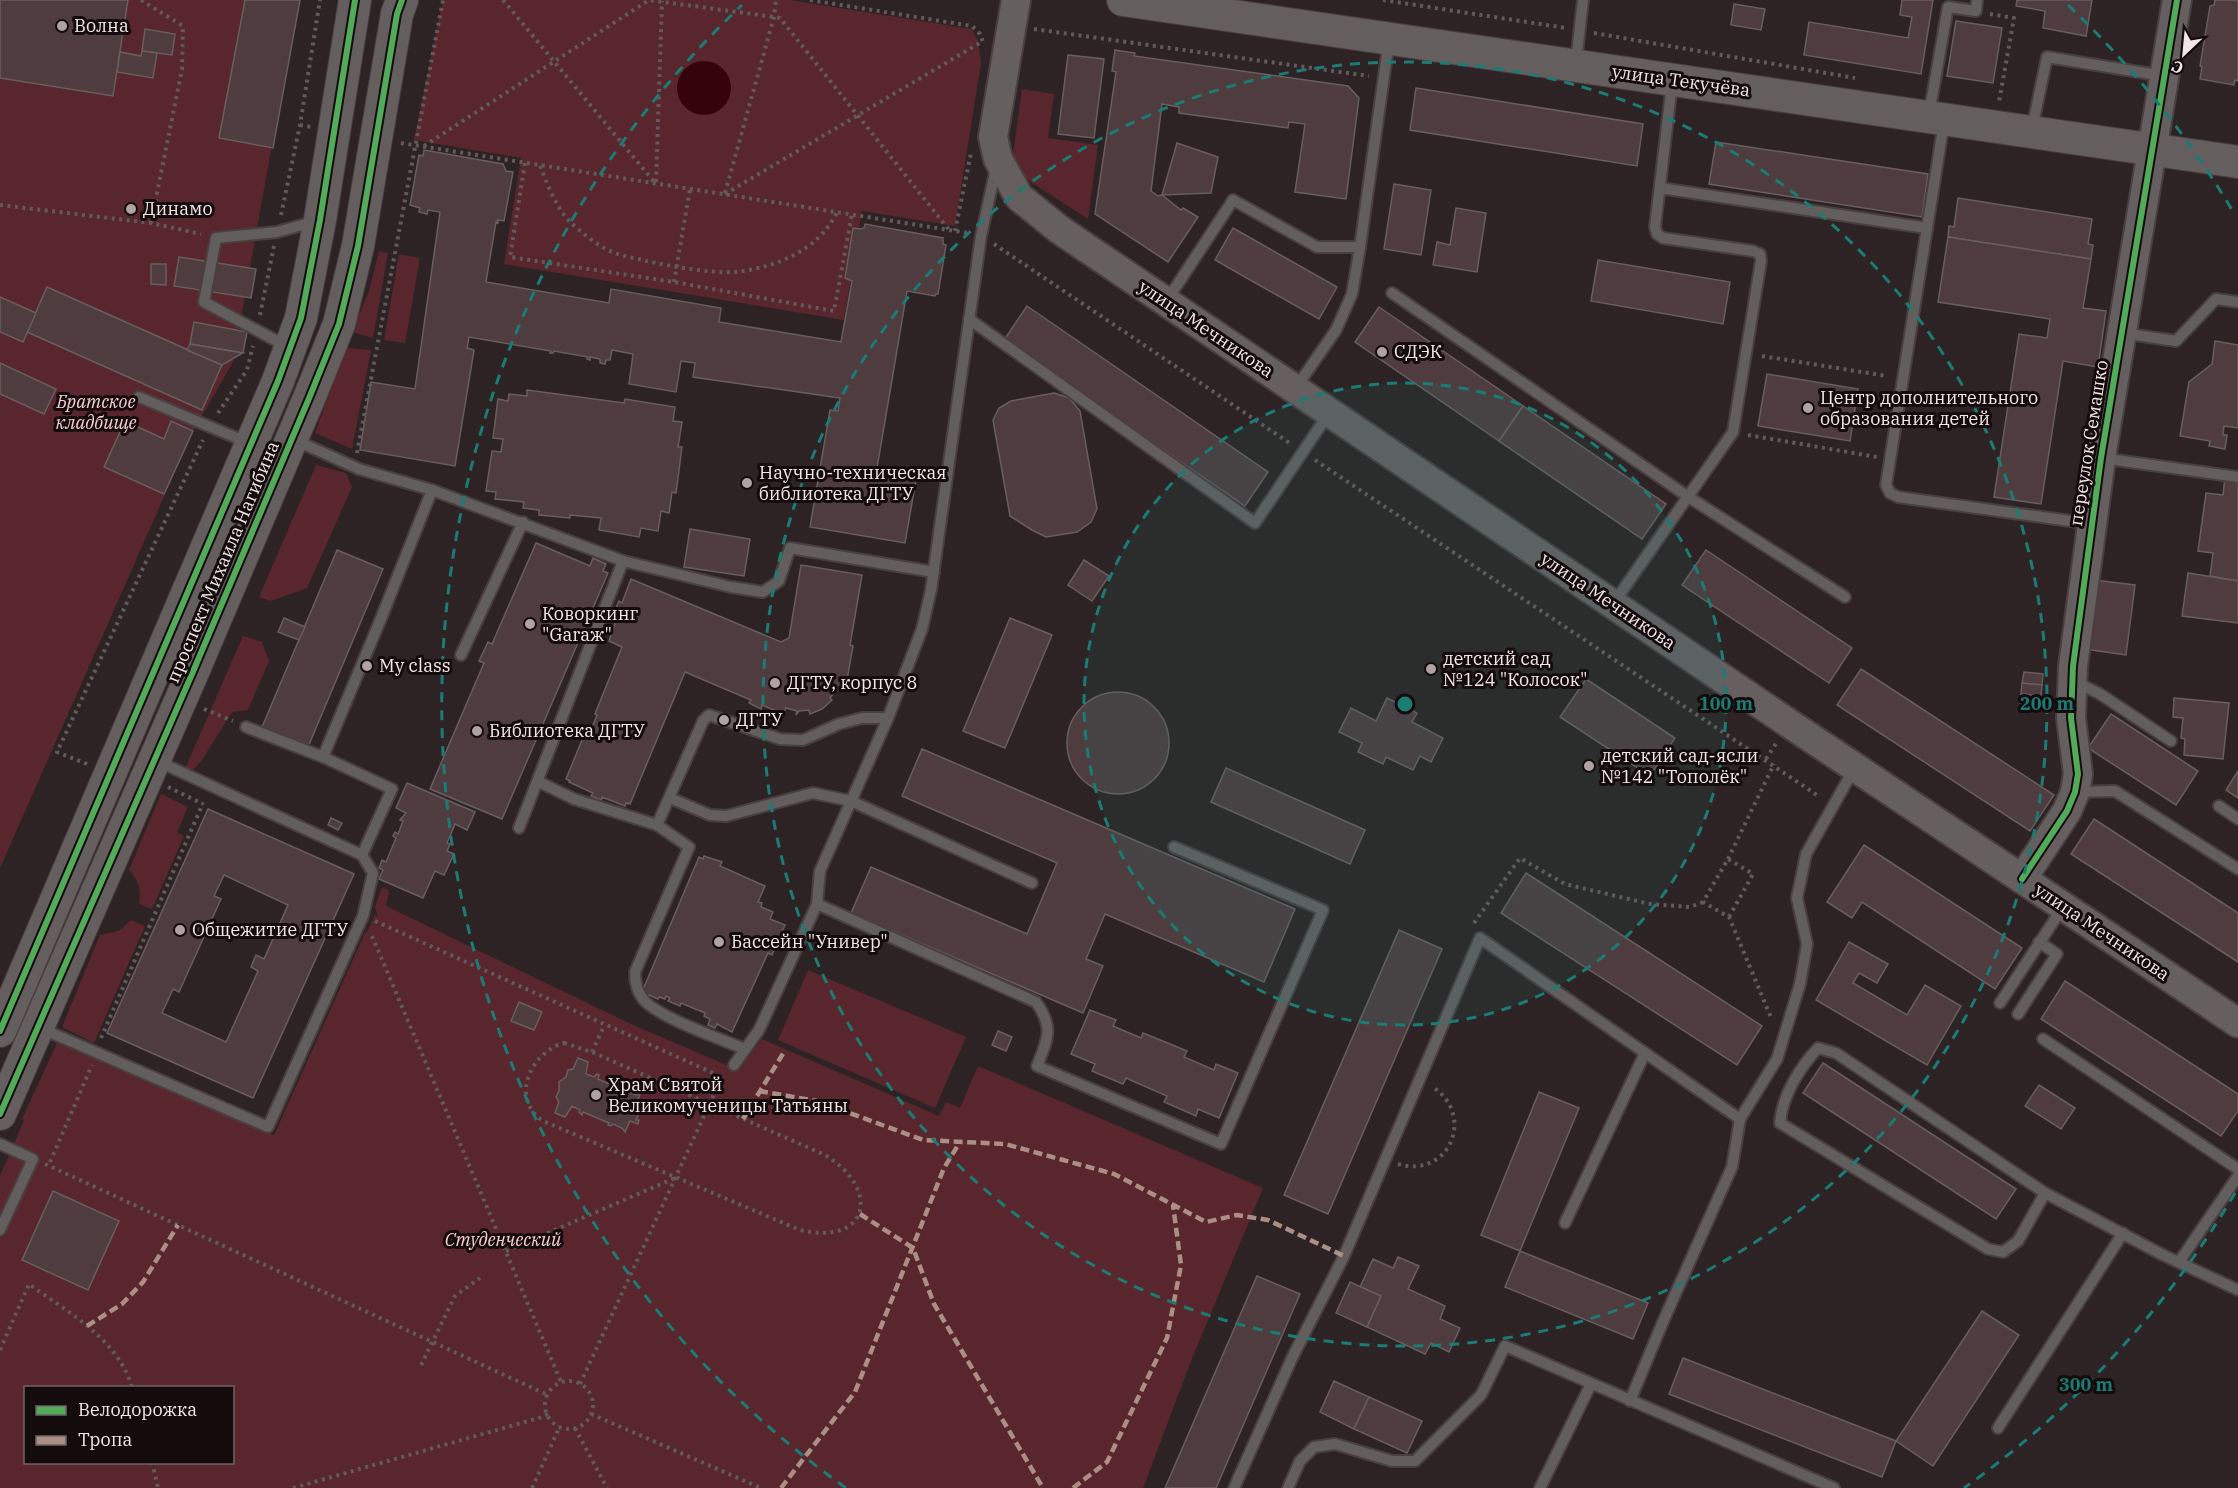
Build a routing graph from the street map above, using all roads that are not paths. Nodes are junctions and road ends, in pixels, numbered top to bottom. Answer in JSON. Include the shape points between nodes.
{"nodes":[{"id":1,"x":355,"y":0,"type":"edge"},
{"id":2,"x":402,"y":0,"type":"edge"},
{"id":3,"x":1016,"y":0,"type":"edge"},
{"id":4,"x":1123,"y":0,"type":"edge"},
{"id":5,"x":1583,"y":0,"type":"edge"},
{"id":6,"x":2177,"y":0,"type":"edge"},
{"id":7,"x":1976,"y":6,"type":"edge"},
{"id":8,"x":1389,"y":39,"type":"junction"},
{"id":9,"x":1575,"y":66,"type":"junction"},
{"id":10,"x":2164,"y":76,"type":"junction"},
{"id":11,"x":1672,"y":80,"type":"junction"},
{"id":12,"x":1936,"y":118,"type":"junction"},
{"id":13,"x":2034,"y":120,"type":"junction"},
{"id":14,"x":2151,"y":149,"type":"junction"},
{"id":15,"x":998,"y":159,"type":"junction"},
{"id":16,"x":2238,"y":162,"type":"edge"},
{"id":17,"x":1660,"y":188,"type":"junction"},
{"id":18,"x":320,"y":220,"type":"junction"},
{"id":19,"x":1927,"y":228,"type":"junction"},
{"id":20,"x":1360,"y":247,"type":"junction"},
{"id":21,"x":1392,"y":293,"type":"dead end"},
{"id":22,"x":1166,"y":302,"type":"junction"},
{"id":23,"x":2238,"y":302,"type":"edge"},
{"id":24,"x":969,"y":319,"type":"junction"},
{"id":25,"x":2121,"y":333,"type":"junction"},
{"id":26,"x":290,"y":348,"type":"junction"},
{"id":27,"x":1295,"y":390,"type":"junction"},
{"id":28,"x":139,"y":397,"type":"dead end"},
{"id":29,"x":1329,"y":413,"type":"junction"},
{"id":30,"x":292,"y":438,"type":"junction"},
{"id":31,"x":251,"y":444,"type":"junction"},
{"id":32,"x":2101,"y":458,"type":"junction"},
{"id":33,"x":2238,"y":477,"type":"edge"},
{"id":34,"x":432,"y":490,"type":"junction"},
{"id":35,"x":1687,"y":496,"type":"junction"},
{"id":36,"x":523,"y":522,"type":"junction"},
{"id":37,"x":2092,"y":524,"type":"junction"},
{"id":38,"x":623,"y":561,"type":"junction"},
{"id":39,"x":934,"y":572,"type":"junction"},
{"id":40,"x":1845,"y":597,"type":"dead end"},
{"id":41,"x":1613,"y":604,"type":"junction"},
{"id":42,"x":461,"y":654,"type":"dead end"},
{"id":43,"x":2073,"y":681,"type":"junction"},
{"id":44,"x":888,"y":718,"type":"junction"},
{"id":45,"x":246,"y":727,"type":"road end"},
{"id":46,"x":2171,"y":741,"type":"dead end"},
{"id":47,"x":323,"y":757,"type":"junction"},
{"id":48,"x":1855,"y":767,"type":"junction"},
{"id":49,"x":159,"y":773,"type":"junction"},
{"id":50,"x":539,"y":782,"type":"junction"},
{"id":51,"x":2075,"y":792,"type":"junction"},
{"id":52,"x":670,"y":798,"type":"junction"},
{"id":53,"x":851,"y":801,"type":"junction"},
{"id":54,"x":2219,"y":806,"type":"dead end"},
{"id":55,"x":2238,"y":819,"type":"edge"},
{"id":56,"x":657,"y":825,"type":"junction"},
{"id":57,"x":519,"y":828,"type":"dead end"},
{"id":58,"x":1174,"y":847,"type":"dead end"},
{"id":59,"x":362,"y":855,"type":"junction"},
{"id":60,"x":2238,"y":869,"type":"edge"},
{"id":61,"x":2022,"y":879,"type":"junction"},
{"id":62,"x":1032,"y":883,"type":"dead end"},
{"id":63,"x":817,"y":904,"type":"junction"},
{"id":64,"x":2063,"y":906,"type":"junction"},
{"id":65,"x":2039,"y":942,"type":"junction"},
{"id":66,"x":2000,"y":1002,"type":"dead end"},
{"id":67,"x":2018,"y":1014,"type":"dead end"},
{"id":68,"x":2238,"y":1023,"type":"edge"},
{"id":69,"x":37,"y":1027,"type":"junction"},
{"id":70,"x":0,"y":1031,"type":"edge"},
{"id":71,"x":2043,"y":1039,"type":"dead end"},
{"id":72,"x":745,"y":1049,"type":"junction"},
{"id":73,"x":1645,"y":1053,"type":"junction"},
{"id":74,"x":734,"y":1065,"type":"road end"},
{"id":75,"x":0,"y":1114,"type":"edge"},
{"id":76,"x":1740,"y":1119,"type":"junction"},
{"id":77,"x":0,"y":1144,"type":"edge"},
{"id":78,"x":2238,"y":1169,"type":"edge"},
{"id":79,"x":2238,"y":1176,"type":"edge"},
{"id":80,"x":2045,"y":1193,"type":"junction"},
{"id":81,"x":1565,"y":1223,"type":"dead end"},
{"id":82,"x":0,"y":1230,"type":"edge"},
{"id":83,"x":2123,"y":1233,"type":"junction"},
{"id":84,"x":2179,"y":1262,"type":"junction"},
{"id":85,"x":2238,"y":1290,"type":"edge"},
{"id":86,"x":1591,"y":1384,"type":"junction"},
{"id":87,"x":1630,"y":1401,"type":"junction"},
{"id":88,"x":1998,"y":1428,"type":"dead end"},
{"id":89,"x":1234,"y":1488,"type":"edge"},
{"id":90,"x":1288,"y":1488,"type":"edge"},
{"id":91,"x":1540,"y":1488,"type":"edge"},
{"id":92,"x":1834,"y":1488,"type":"edge"}],
"edges":[{"from":1,"to":18,"type":"main road","name":"проспект Михаила Нагибина"},
{"from":2,"to":30,"type":"main road","name":"проспект Михаила Нагибина","via":[[358,246],[339,324]]},
{"from":3,"to":15,"type":"main road","via":[[993,137]]},
{"from":4,"to":8,"type":"main road","name":"улица Текучёва"},
{"from":5,"to":9,"type":"lane"},
{"from":6,"to":10,"type":"main road","name":"переулок Семашко"},
{"from":7,"to":12,"type":"lane","via":[[1948,8]]},
{"from":8,"to":9,"type":"main road","name":"улица Текучёва"},
{"from":8,"to":20,"type":"lane"},
{"from":9,"to":11,"type":"main road","name":"улица Текучёва"},
{"from":10,"to":13,"type":"lane","via":[[2047,57]]},
{"from":10,"to":14,"type":"main road","name":"переулок Семашко"},
{"from":11,"to":12,"type":"main road","name":"улица Текучёва"},
{"from":11,"to":17,"type":"lane"},
{"from":12,"to":13,"type":"main road","name":"улица Текучёва","via":[[1994,110]]},
{"from":12,"to":19,"type":"lane"},
{"from":13,"to":14,"type":"main road","name":"улица Текучёва"},
{"from":14,"to":16,"type":"main road","name":"улица Текучёва"},
{"from":14,"to":25,"type":"main road","name":"переулок Семашко"},
{"from":15,"to":22,"type":"main road","name":"улица Мечникова","via":[[1019,197],[1059,230]]},
{"from":15,"to":24,"type":"lane"},
{"from":17,"to":19,"type":"lane"},
{"from":17,"to":35,"type":"lane","via":[[1657,234],[1754,251],[1760,254],[1761,261],[1733,432]]},
{"from":18,"to":26,"type":"main road","name":"проспект Михаила Нагибина","via":[[301,318]]},
{"from":18,"to":26,"type":"lane","via":[[277,232],[216,238],[204,302]]},
{"from":19,"to":37,"type":"lane","via":[[1886,485],[1890,493]]},
{"from":20,"to":22,"type":"lane","via":[[1317,247],[1233,200]]},
{"from":20,"to":27,"type":"lane","via":[[1352,294],[1336,330]]},
{"from":21,"to":35,"type":"lane"},
{"from":22,"to":27,"type":"main road","name":"улица Мечникова"},
{"from":23,"to":25,"type":"lane","via":[[2216,299],[2176,341]]},
{"from":24,"to":29,"type":"lane","via":[[1255,523]]},
{"from":24,"to":39,"type":"lane"},
{"from":25,"to":32,"type":"main road","name":"переулок Семашко"},
{"from":26,"to":31,"type":"main road","name":"проспект Михаила Нагибина"},
{"from":27,"to":29,"type":"main road","name":"улица Мечникова"},
{"from":28,"to":31,"type":"lane"},
{"from":29,"to":41,"type":"main road","name":"улица Мечникова"},
{"from":30,"to":34,"type":"lane","via":[[354,467]]},
{"from":30,"to":49,"type":"main road","name":"проспект Михаила Нагибина"},
{"from":31,"to":70,"type":"main road","name":"проспект Михаила Нагибина"},
{"from":32,"to":33,"type":"lane"},
{"from":32,"to":37,"type":"main road","name":"переулок Семашко"},
{"from":34,"to":36,"type":"lane"},
{"from":34,"to":47,"type":"lane"},
{"from":35,"to":40,"type":"lane"},
{"from":35,"to":41,"type":"lane"},
{"from":36,"to":38,"type":"lane"},
{"from":36,"to":42,"type":"lane"},
{"from":37,"to":43,"type":"main road","name":"переулок Семашко"},
{"from":38,"to":39,"type":"lane","via":[[763,592],[779,581],[790,548]]},
{"from":38,"to":50,"type":"lane"},
{"from":39,"to":44,"type":"lane","via":[[922,629]]},
{"from":41,"to":48,"type":"main road","name":"улица Мечникова"},
{"from":43,"to":46,"type":"lane","via":[[2100,694]]},
{"from":43,"to":51,"type":"main road","name":"переулок Семашко","via":[[2071,718],[2078,774]]},
{"from":44,"to":52,"type":"lane","via":[[855,720],[802,740],[780,740],[709,715]]},
{"from":44,"to":53,"type":"lane"},
{"from":45,"to":47,"type":"lane"},
{"from":47,"to":59,"type":"lane","via":[[392,789]]},
{"from":48,"to":61,"type":"main road","name":"улица Мечникова"},
{"from":48,"to":76,"type":"lane","via":[[1806,854],[1797,898],[1807,944],[1800,984],[1777,1059]]},
{"from":49,"to":59,"type":"lane","via":[[210,786]]},
{"from":49,"to":69,"type":"main road","name":"проспект Михаила Нагибина"},
{"from":50,"to":56,"type":"lane","via":[[574,799]]},
{"from":50,"to":57,"type":"lane"},
{"from":51,"to":60,"type":"lane","via":[[2115,790]]},
{"from":51,"to":61,"type":"main road","name":"переулок Семашко","via":[[2067,812]]},
{"from":52,"to":53,"type":"lane","via":[[710,815],[726,816],[813,793]]},
{"from":52,"to":56,"type":"lane"},
{"from":53,"to":62,"type":"lane"},
{"from":53,"to":63,"type":"lane","via":[[820,871]]},
{"from":54,"to":55,"type":"lane"},
{"from":56,"to":72,"type":"lane","via":[[689,847],[635,972],[635,984],[642,998],[656,1011]]},
{"from":58,"to":63,"type":"lane","via":[[1323,910],[1221,1144],[1037,1066],[1048,1040],[1047,1017],[1036,1002]]},
{"from":59,"to":69,"type":"lane","via":[[373,873],[363,916],[268,1127]]},
{"from":61,"to":64,"type":"main road","name":"улица Мечникова"},
{"from":63,"to":72,"type":"lane","via":[[759,1030]]},
{"from":64,"to":65,"type":"lane"},
{"from":64,"to":68,"type":"main road","name":"улица Мечникова"},
{"from":65,"to":66,"type":"lane"},
{"from":65,"to":67,"type":"lane","via":[[2057,954]]},
{"from":69,"to":75,"type":"main road","name":"проспект Михаила Нагибина"},
{"from":71,"to":78,"type":"lane"},
{"from":72,"to":74,"type":"lane"},
{"from":73,"to":76,"type":"lane"},
{"from":73,"to":81,"type":"lane"},
{"from":73,"to":89,"type":"lane","via":[[1480,938],[1344,1256],[1292,1358]]},
{"from":76,"to":87,"type":"lane","via":[[1732,1167]]},
{"from":77,"to":82,"type":"lane","via":[[33,1159]]},
{"from":79,"to":84,"type":"lane"},
{"from":80,"to":80,"type":"lane","via":[[1836,1053],[1818,1048],[1806,1061],[1781,1108],[1780,1123],[1988,1249],[2003,1252],[2018,1241]]},
{"from":80,"to":83,"type":"lane"},
{"from":83,"to":84,"type":"lane"},
{"from":83,"to":88,"type":"lane"},
{"from":84,"to":85,"type":"lane"},
{"from":86,"to":87,"type":"lane"},
{"from":86,"to":90,"type":"lane","via":[[1505,1346],[1482,1395],[1415,1461],[1392,1461],[1335,1444],[1314,1447],[1300,1461]]},
{"from":86,"to":91,"type":"lane"},
{"from":87,"to":92,"type":"lane"}]}
